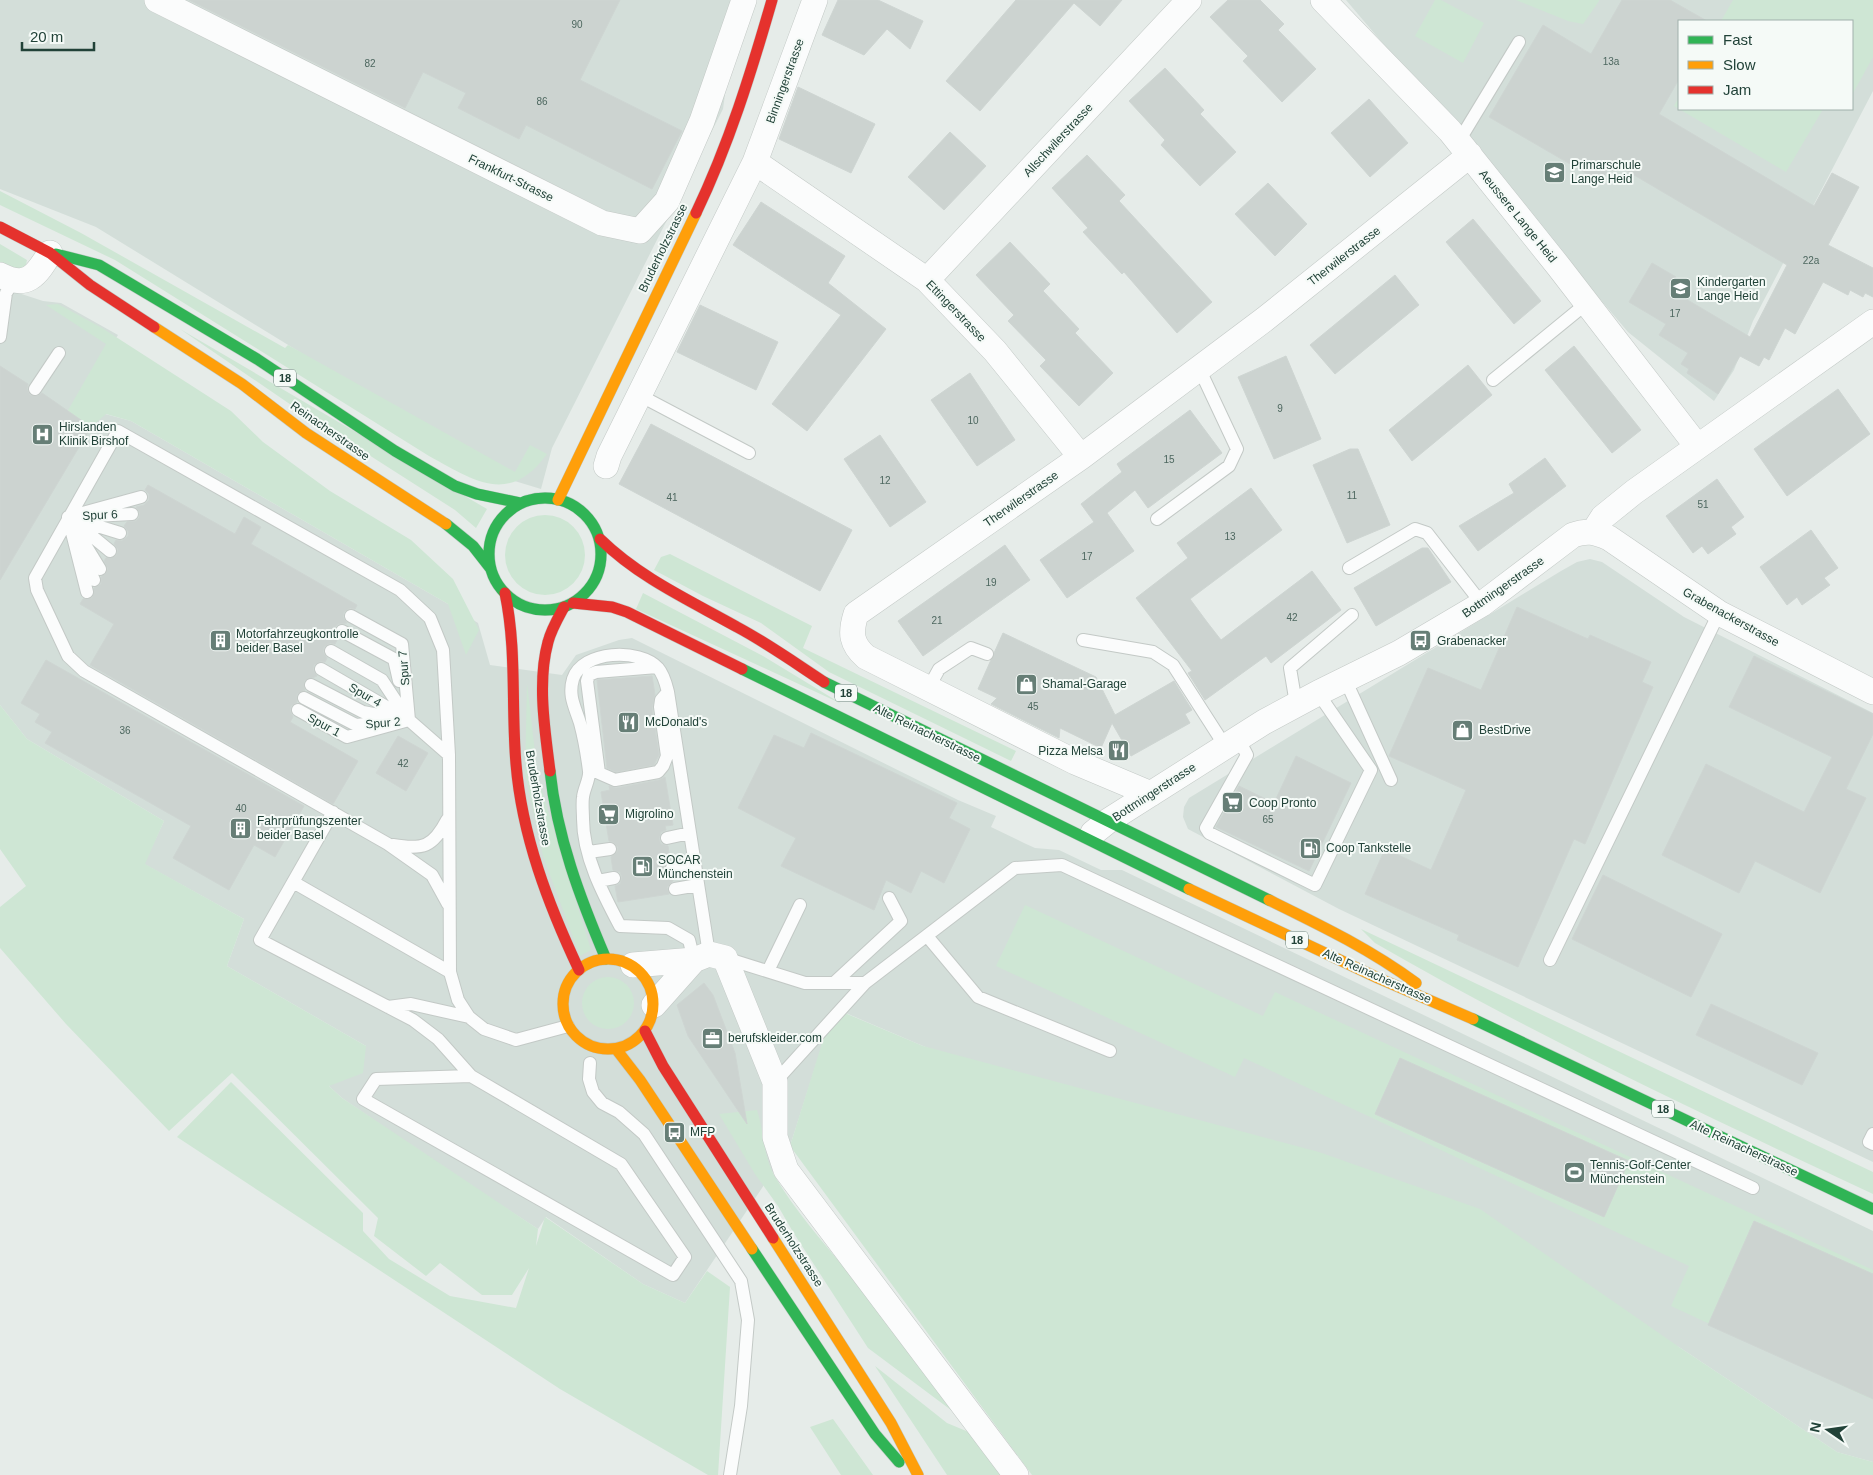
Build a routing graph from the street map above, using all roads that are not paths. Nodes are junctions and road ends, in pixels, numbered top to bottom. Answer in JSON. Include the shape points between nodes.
{"nodes":[{"id":1,"x":157,"y":0,"type":"edge"},
{"id":2,"x":744,"y":0,"type":"edge"},
{"id":3,"x":772,"y":0,"type":"edge"},
{"id":4,"x":815,"y":0,"type":"edge"},
{"id":5,"x":1189,"y":0,"type":"edge"},
{"id":6,"x":1323,"y":0,"type":"edge"},
{"id":7,"x":1519,"y":42,"type":"dead end"},
{"id":8,"x":1464,"y":148,"type":"junction"},
{"id":9,"x":755,"y":162,"type":"junction"},
{"id":10,"x":0,"y":227,"type":"edge"},
{"id":11,"x":50,"y":253,"type":"junction"},
{"id":12,"x":6,"y":278,"type":"edge"},
{"id":13,"x":927,"y":280,"type":"junction"},
{"id":14,"x":1587,"y":303,"type":"junction"},
{"id":15,"x":1873,"y":322,"type":"edge"},
{"id":16,"x":0,"y":337,"type":"edge"},
{"id":17,"x":59,"y":354,"type":"dead end"},
{"id":18,"x":1199,"y":368,"type":"junction"},
{"id":19,"x":1494,"y":380,"type":"dead end"},
{"id":20,"x":35,"y":388,"type":"dead end"},
{"id":21,"x":639,"y":395,"type":"junction"},
{"id":22,"x":1697,"y":446,"type":"junction"},
{"id":23,"x":749,"y":453,"type":"dead end"},
{"id":24,"x":1081,"y":457,"type":"junction"},
{"id":25,"x":606,"y":466,"type":"dead end"},
{"id":26,"x":141,"y":497,"type":"dead end"},
{"id":27,"x":558,"y":500,"type":"junction"},
{"id":28,"x":520,"y":504,"type":"junction"},
{"id":29,"x":132,"y":514,"type":"dead end"},
{"id":30,"x":68,"y":517,"type":"junction"},
{"id":31,"x":1157,"y":519,"type":"dead end"},
{"id":32,"x":1594,"y":532,"type":"junction"},
{"id":33,"x":120,"y":533,"type":"dead end"},
{"id":34,"x":600,"y":539,"type":"junction"},
{"id":35,"x":110,"y":551,"type":"dead end"},
{"id":36,"x":1349,"y":568,"type":"dead end"},
{"id":37,"x":491,"y":569,"type":"junction"},
{"id":38,"x":97,"y":574,"type":"dead end"},
{"id":39,"x":87,"y":592,"type":"dead end"},
{"id":40,"x":505,"y":593,"type":"junction"},
{"id":41,"x":1482,"y":604,"type":"junction"},
{"id":42,"x":568,"y":605,"type":"junction"},
{"id":43,"x":1719,"y":613,"type":"junction"},
{"id":44,"x":351,"y":616,"type":"dead end"},
{"id":45,"x":1352,"y":616,"type":"dead end"},
{"id":46,"x":342,"y":631,"type":"dead end"},
{"id":47,"x":1083,"y":640,"type":"dead end"},
{"id":48,"x":331,"y":651,"type":"dead end"},
{"id":49,"x":987,"y":654,"type":"dead end"},
{"id":50,"x":657,"y":667,"type":"junction"},
{"id":51,"x":321,"y":669,"type":"dead end"},
{"id":52,"x":1345,"y":680,"type":"junction"},
{"id":53,"x":311,"y":685,"type":"dead end"},
{"id":54,"x":928,"y":689,"type":"junction"},
{"id":55,"x":668,"y":692,"type":"junction"},
{"id":56,"x":1873,"y":692,"type":"edge"},
{"id":57,"x":1318,"y":693,"type":"junction"},
{"id":58,"x":304,"y":698,"type":"dead end"},
{"id":59,"x":1296,"y":704,"type":"junction"},
{"id":60,"x":298,"y":710,"type":"dead end"},
{"id":61,"x":409,"y":720,"type":"junction"},
{"id":62,"x":1231,"y":742,"type":"junction"},
{"id":63,"x":449,"y":755,"type":"junction"},
{"id":64,"x":1391,"y":780,"type":"dead end"},
{"id":65,"x":1151,"y":794,"type":"junction"},
{"id":66,"x":333,"y":812,"type":"junction"},
{"id":67,"x":448,"y":818,"type":"junction"},
{"id":68,"x":1108,"y":821,"type":"junction"},
{"id":69,"x":690,"y":833,"type":"junction"},
{"id":70,"x":667,"y":838,"type":"dead end"},
{"id":71,"x":1086,"y":839,"type":"junction"},
{"id":72,"x":388,"y":844,"type":"junction"},
{"id":73,"x":610,"y":849,"type":"dead end"},
{"id":74,"x":589,"y":852,"type":"junction"},
{"id":75,"x":695,"y":864,"type":"junction"},
{"id":76,"x":672,"y":868,"type":"dead end"},
{"id":77,"x":614,"y":878,"type":"dead end"},
{"id":78,"x":598,"y":881,"type":"junction"},
{"id":79,"x":292,"y":882,"type":"junction"},
{"id":80,"x":698,"y":885,"type":"junction"},
{"id":81,"x":675,"y":889,"type":"dead end"},
{"id":82,"x":889,"y":898,"type":"dead end"},
{"id":83,"x":448,"y":904,"type":"junction"},
{"id":84,"x":800,"y":905,"type":"dead end"},
{"id":85,"x":927,"y":936,"type":"junction"},
{"id":86,"x":710,"y":957,"type":"junction"},
{"id":87,"x":606,"y":959,"type":"junction"},
{"id":88,"x":1550,"y":960,"type":"dead end"},
{"id":89,"x":632,"y":966,"type":"junction"},
{"id":90,"x":579,"y":970,"type":"junction"},
{"id":91,"x":768,"y":971,"type":"junction"},
{"id":92,"x":450,"y":972,"type":"junction"},
{"id":93,"x":834,"y":983,"type":"junction"},
{"id":94,"x":865,"y":983,"type":"junction"},
{"id":95,"x":654,"y":1005,"type":"junction"},
{"id":96,"x":388,"y":1007,"type":"junction"},
{"id":97,"x":1452,"y":1009,"type":"junction"},
{"id":98,"x":469,"y":1017,"type":"junction"},
{"id":99,"x":568,"y":1026,"type":"junction"},
{"id":100,"x":645,"y":1031,"type":"junction"},
{"id":101,"x":616,"y":1049,"type":"junction"},
{"id":102,"x":1110,"y":1051,"type":"dead end"},
{"id":103,"x":590,"y":1063,"type":"dead end"},
{"id":104,"x":471,"y":1076,"type":"junction"},
{"id":105,"x":775,"y":1082,"type":"junction"},
{"id":106,"x":1873,"y":1134,"type":"edge"},
{"id":107,"x":1873,"y":1144,"type":"edge"},
{"id":108,"x":1753,"y":1188,"type":"dead end"},
{"id":109,"x":1873,"y":1209,"type":"edge"},
{"id":110,"x":730,"y":1475,"type":"edge"},
{"id":111,"x":909,"y":1475,"type":"edge"},
{"id":112,"x":918,"y":1475,"type":"edge"},
{"id":113,"x":1016,"y":1475,"type":"edge"}],
"edges":[{"from":1,"to":2,"type":"street","name":"Frankfurt-Strasse","via":[[602,223],[640,231],[668,201],[702,121]]},
{"from":3,"to":27,"type":"main road","name":"Bruderholzstrasse","via":[[745,94],[713,177]]},
{"from":4,"to":9,"type":"street","name":"Binningerstrasse"},
{"from":5,"to":13,"type":"street","name":"Allschwilerstrasse"},
{"from":6,"to":8,"type":"street","name":"Aeussere Lange Heid"},
{"from":7,"to":8,"type":"lane"},
{"from":8,"to":14,"type":"street","name":"Aeussere Lange Heid"},
{"from":8,"to":18,"type":"street","name":"Therwilerstrasse","via":[[1396,216]]},
{"from":9,"to":13,"type":"street","name":"Ettingerstrasse"},
{"from":9,"to":21,"type":"street","name":"Binningerstrasse"},
{"from":10,"to":11,"type":"main road","name":"Reinacherstrasse","number":"18"},
{"from":11,"to":12,"type":"street","via":[[39,271],[28,280]]},
{"from":11,"to":28,"type":"main road","name":"Reinacherstrasse","number":"18","via":[[98,265],[257,360],[396,451],[456,486]]},
{"from":11,"to":37,"type":"main road","name":"Reinacherstrasse","number":"18","via":[[90,285],[242,384],[306,433],[444,523],[473,546]]},
{"from":12,"to":16,"type":"lane"},
{"from":13,"to":24,"type":"street","name":"Ettingerstrasse","via":[[995,351]]},
{"from":14,"to":19,"type":"lane"},
{"from":14,"to":22,"type":"street","name":"Aeussere Lange Heid"},
{"from":15,"to":22,"type":"street"},
{"from":17,"to":20,"type":"lane"},
{"from":18,"to":24,"type":"street","name":"Therwilerstrasse"},
{"from":18,"to":31,"type":"lane","via":[[1237,449],[1229,466]]},
{"from":21,"to":23,"type":"lane"},
{"from":21,"to":25,"type":"street","name":"Binningerstrasse"},
{"from":22,"to":32,"type":"street","via":[[1603,517]]},
{"from":24,"to":54,"type":"street","name":"Therwilerstrasse","via":[[856,614],[852,640],[857,649],[866,657]]},
{"from":26,"to":30,"type":"lane"},
{"from":27,"to":28,"type":"main road","via":[[540,498]]},
{"from":27,"to":34,"type":"main road","via":[[577,508],[592,522]]},
{"from":28,"to":37,"type":"main road","via":[[504,516],[493,534]]},
{"from":29,"to":30,"type":"lane","name":"Spur 6"},
{"from":30,"to":33,"type":"lane"},
{"from":30,"to":35,"type":"lane"},
{"from":30,"to":38,"type":"lane"},
{"from":30,"to":39,"type":"lane"},
{"from":30,"to":63,"type":"lane","via":[[118,431],[400,590],[430,618],[443,650]]},
{"from":30,"to":66,"type":"lane","via":[[35,578],[37,590],[68,656],[84,671]]},
{"from":32,"to":41,"type":"street","name":"Bottmingerstrasse","via":[[1573,535]]},
{"from":32,"to":43,"type":"street","name":"Grabenackerstrasse","via":[[1609,538]]},
{"from":34,"to":42,"type":"main road","via":[[601,562],[597,575],[583,597]]},
{"from":34,"to":68,"type":"main road","name":"Alte Reinacherstrasse","number":"18","via":[[615,556],[643,576],[754,636],[824,682]]},
{"from":36,"to":41,"type":"lane","via":[[1415,529],[1426,533]]},
{"from":37,"to":40,"type":"main road"},
{"from":40,"to":42,"type":"main road","via":[[516,602],[540,610]]},
{"from":40,"to":90,"type":"main road","name":"Bruderholzstrasse","via":[[511,618],[516,765],[527,829],[542,884]]},
{"from":41,"to":52,"type":"street","name":"Bottmingerstrasse","via":[[1399,653]]},
{"from":42,"to":71,"type":"main road","name":"Alte Reinacherstrasse","number":"18","via":[[612,607],[627,612]]},
{"from":42,"to":87,"type":"main road","name":"Bruderholzstrasse","via":[[554,626],[546,654],[547,759],[569,868]]},
{"from":43,"to":56,"type":"street","name":"Grabenackerstrasse"},
{"from":43,"to":88,"type":"lane"},
{"from":44,"to":61,"type":"lane","name":"Spur 7","via":[[402,644]]},
{"from":45,"to":59,"type":"lane","via":[[1290,668]]},
{"from":46,"to":61,"type":"lane","via":[[394,659]]},
{"from":47,"to":62,"type":"lane","via":[[1153,652],[1173,665]]},
{"from":48,"to":61,"type":"lane","via":[[382,680]]},
{"from":49,"to":54,"type":"lane","via":[[971,648],[939,668]]},
{"from":50,"to":55,"type":"lane"},
{"from":50,"to":55,"type":"lane","via":[[596,672],[589,676],[587,681],[599,773],[615,780],[658,772],[667,756],[660,707]]},
{"from":50,"to":74,"type":"lane","via":[[632,654],[597,658],[579,668],[573,678],[571,702],[580,722],[589,774],[583,796],[583,823]]},
{"from":51,"to":61,"type":"lane","name":"Spur 4"},
{"from":52,"to":57,"type":"street","name":"Bottmingerstrasse"},
{"from":52,"to":64,"type":"lane"},
{"from":53,"to":61,"type":"lane","via":[[363,712]]},
{"from":54,"to":65,"type":"street","name":"Therwilerstrasse","via":[[1076,762]]},
{"from":55,"to":69,"type":"lane"},
{"from":57,"to":59,"type":"street","name":"Bottmingerstrasse"},
{"from":57,"to":62,"type":"lane","via":[[1371,770],[1315,885],[1209,833],[1206,828],[1247,755]]},
{"from":58,"to":61,"type":"lane","name":"Spur 2","via":[[356,725]]},
{"from":59,"to":62,"type":"street","name":"Bottmingerstrasse"},
{"from":60,"to":61,"type":"lane","name":"Spur 1","via":[[347,738]]},
{"from":61,"to":63,"type":"lane"},
{"from":62,"to":65,"type":"street","name":"Bottmingerstrasse"},
{"from":63,"to":67,"type":"lane"},
{"from":65,"to":68,"type":"street","name":"Bottmingerstrasse"},
{"from":66,"to":72,"type":"lane"},
{"from":66,"to":79,"type":"lane"},
{"from":67,"to":72,"type":"lane","via":[[439,836],[426,846],[412,848]]},
{"from":67,"to":83,"type":"lane"},
{"from":68,"to":71,"type":"street"},
{"from":68,"to":97,"type":"main road","name":"Alte Reinacherstrasse","number":"18","via":[[1338,934],[1386,961]]},
{"from":69,"to":70,"type":"lane"},
{"from":69,"to":75,"type":"lane"},
{"from":71,"to":97,"type":"main road","name":"Alte Reinacherstrasse","number":"18","via":[[1378,978]]},
{"from":72,"to":83,"type":"lane","via":[[432,876]]},
{"from":73,"to":74,"type":"lane"},
{"from":74,"to":78,"type":"lane"},
{"from":75,"to":76,"type":"lane"},
{"from":75,"to":80,"type":"lane"},
{"from":77,"to":78,"type":"lane"},
{"from":78,"to":86,"type":"lane","via":[[612,900],[620,926],[668,928]]},
{"from":79,"to":92,"type":"lane"},
{"from":79,"to":96,"type":"lane","via":[[260,940]]},
{"from":80,"to":81,"type":"lane"},
{"from":80,"to":86,"type":"lane"},
{"from":82,"to":93,"type":"lane","via":[[901,921]]},
{"from":83,"to":92,"type":"lane"},
{"from":84,"to":91,"type":"lane"},
{"from":85,"to":94,"type":"lane"},
{"from":85,"to":102,"type":"lane","via":[[978,998]]},
{"from":85,"to":108,"type":"lane","via":[[1015,868],[1062,865]]},
{"from":86,"to":89,"type":"street"},
{"from":86,"to":91,"type":"lane"},
{"from":86,"to":95,"type":"street"},
{"from":86,"to":105,"type":"street"},
{"from":87,"to":89,"type":"main road","via":[[620,960]]},
{"from":87,"to":90,"type":"main road","via":[[592,962]]},
{"from":89,"to":95,"type":"main road","via":[[644,976],[652,990]]},
{"from":90,"to":99,"type":"main road","via":[[569,981],[564,996],[563,1011]]},
{"from":91,"to":93,"type":"lane","via":[[805,983]]},
{"from":92,"to":98,"type":"lane","via":[[458,1000]]},
{"from":93,"to":94,"type":"lane"},
{"from":94,"to":105,"type":"lane"},
{"from":95,"to":100,"type":"main road","via":[[652,1019]]},
{"from":96,"to":98,"type":"lane","via":[[411,1004]]},
{"from":96,"to":104,"type":"lane","via":[[413,1020],[438,1039]]},
{"from":97,"to":109,"type":"main road","name":"Alte Reinacherstrasse","number":"18"},
{"from":98,"to":99,"type":"lane","via":[[484,1029],[516,1040]]},
{"from":99,"to":101,"type":"main road","via":[[588,1045]]},
{"from":100,"to":101,"type":"main road","via":[[637,1040]]},
{"from":100,"to":112,"type":"main road","name":"Bruderholzstrasse","via":[[662,1066],[892,1423]]},
{"from":101,"to":111,"type":"main road","via":[[640,1080],[875,1434]]},
{"from":103,"to":110,"type":"lane","via":[[589,1079],[593,1092],[602,1103],[644,1134],[741,1281],[748,1320],[741,1406]]},
{"from":104,"to":104,"type":"lane","via":[[376,1079],[362,1100],[673,1275],[685,1257],[621,1164]]},
{"from":105,"to":113,"type":"street","via":[[775,1137],[786,1170]]},
{"from":106,"to":107,"type":"lane","via":[[1869,1142]]}]}
